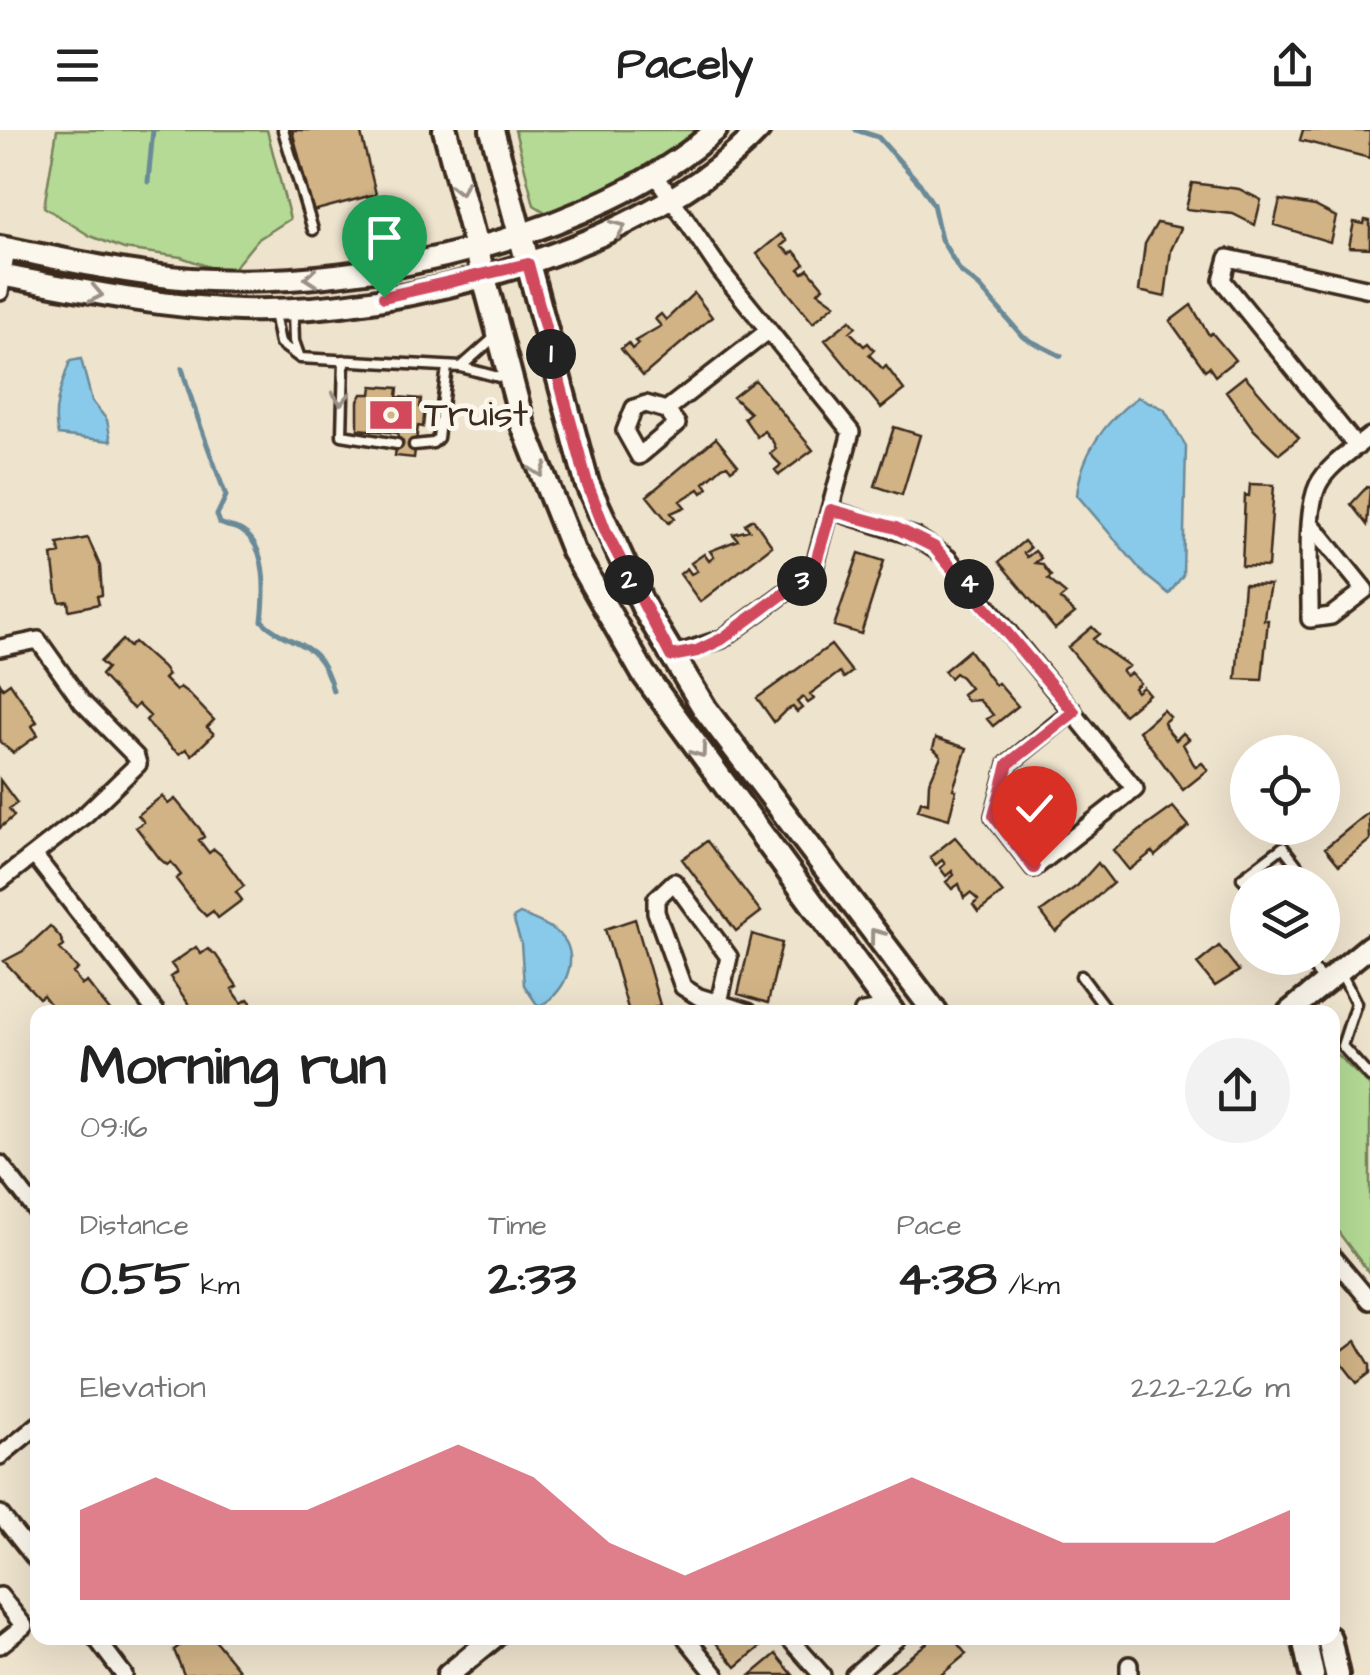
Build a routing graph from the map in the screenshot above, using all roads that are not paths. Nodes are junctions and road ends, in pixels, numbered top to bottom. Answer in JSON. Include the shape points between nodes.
{"nodes":[{"id":1,"x":283,"y":130,"type":"edge"},
{"id":2,"x":445,"y":130,"type":"edge"},
{"id":3,"x":492,"y":130,"type":"edge"},
{"id":4,"x":716,"y":130,"type":"edge"},
{"id":5,"x":759,"y":130,"type":"edge"},
{"id":6,"x":656,"y":176,"type":"junction"},
{"id":7,"x":674,"y":200,"type":"junction"},
{"id":8,"x":313,"y":230,"type":"dead end"},
{"id":9,"x":520,"y":236,"type":"junction"},
{"id":10,"x":475,"y":246,"type":"junction"},
{"id":11,"x":4,"y":248,"type":"edge"},
{"id":12,"x":528,"y":264,"type":"junction"},
{"id":13,"x":484,"y":276,"type":"junction"},
{"id":14,"x":1,"y":281,"type":"edge"},
{"id":15,"x":1370,"y":290,"type":"edge"},
{"id":16,"x":283,"y":309,"type":"junction"},
{"id":17,"x":768,"y":331,"type":"junction"},
{"id":18,"x":498,"y":334,"type":"junction"},
{"id":19,"x":300,"y":358,"type":"junction"},
{"id":20,"x":344,"y":360,"type":"junction"},
{"id":21,"x":446,"y":367,"type":"junction"},
{"id":22,"x":460,"y":367,"type":"junction"},
{"id":23,"x":510,"y":380,"type":"junction"},
{"id":24,"x":666,"y":410,"type":"dead end"},
{"id":25,"x":1364,"y":442,"type":"edge"},
{"id":26,"x":397,"y":444,"type":"dead end"},
{"id":27,"x":414,"y":446,"type":"dead end"},
{"id":28,"x":831,"y":510,"type":"junction"},
{"id":29,"x":1313,"y":526,"type":"junction"},
{"id":30,"x":0,"y":648,"type":"edge"},
{"id":31,"x":671,"y":656,"type":"junction"},
{"id":32,"x":1074,"y":712,"type":"junction"},
{"id":33,"x":34,"y":855,"type":"junction"},
{"id":34,"x":1259,"y":865,"type":"edge"},
{"id":35,"x":1297,"y":865,"type":"edge"},
{"id":36,"x":0,"y":881,"type":"edge"},
{"id":37,"x":1370,"y":946,"type":"edge"},
{"id":38,"x":1329,"y":975,"type":"edge"},
{"id":39,"x":1080,"y":976,"type":"dead end"},
{"id":40,"x":1332,"y":977,"type":"junction"},
{"id":41,"x":719,"y":1003,"type":"junction"},
{"id":42,"x":151,"y":1005,"type":"edge"},
{"id":43,"x":725,"y":1005,"type":"edge"},
{"id":44,"x":886,"y":1005,"type":"edge"},
{"id":45,"x":930,"y":1005,"type":"edge"},
{"id":46,"x":1103,"y":1005,"type":"edge"},
{"id":47,"x":1298,"y":1005,"type":"edge"},
{"id":48,"x":1370,"y":1077,"type":"edge"},
{"id":49,"x":0,"y":1164,"type":"edge"},
{"id":50,"x":30,"y":1203,"type":"edge"},
{"id":51,"x":1340,"y":1265,"type":"edge"},
{"id":52,"x":1370,"y":1300,"type":"edge"},
{"id":53,"x":30,"y":1432,"type":"edge"},
{"id":54,"x":0,"y":1456,"type":"edge"},
{"id":55,"x":0,"y":1514,"type":"edge"},
{"id":56,"x":30,"y":1552,"type":"edge"},
{"id":57,"x":0,"y":1596,"type":"edge"},
{"id":58,"x":30,"y":1621,"type":"edge"},
{"id":59,"x":24,"y":1626,"type":"junction"},
{"id":60,"x":0,"y":1645,"type":"edge"},
{"id":61,"x":101,"y":1645,"type":"edge"},
{"id":62,"x":486,"y":1645,"type":"edge"},
{"id":63,"x":692,"y":1645,"type":"edge"},
{"id":64,"x":795,"y":1645,"type":"edge"},
{"id":65,"x":889,"y":1645,"type":"edge"},
{"id":66,"x":1306,"y":1645,"type":"edge"},
{"id":67,"x":1331,"y":1645,"type":"edge"},
{"id":68,"x":458,"y":1672,"type":"edge"},
{"id":69,"x":124,"y":1675,"type":"edge"},
{"id":70,"x":716,"y":1675,"type":"edge"},
{"id":71,"x":822,"y":1675,"type":"edge"},
{"id":72,"x":854,"y":1675,"type":"edge"},
{"id":73,"x":1312,"y":1675,"type":"edge"},
{"id":74,"x":1337,"y":1675,"type":"edge"}],
"edges":[{"from":1,"to":8,"type":"lane"},
{"from":2,"to":10,"type":"main road","one_way":true},
{"from":3,"to":9,"type":"main road"},
{"from":4,"to":6,"type":"main road"},
{"from":5,"to":7,"type":"main road"},
{"from":6,"to":7,"type":"street"},
{"from":6,"to":9,"type":"main road"},
{"from":12,"to":7,"type":"main road","one_way":true},
{"from":7,"to":17,"type":"street"},
{"from":9,"to":10,"type":"main road"},
{"from":9,"to":12,"type":"main road"},
{"from":10,"to":11,"type":"main road","one_way":true,"via":[[371,270],[242,281],[151,275]]},
{"from":10,"to":13,"type":"main road"},
{"from":11,"to":14,"type":"street"},
{"from":12,"to":13,"type":"main road"},
{"from":12,"to":31,"type":"main road","via":[[587,483]]},
{"from":13,"to":16,"type":"main road"},
{"from":13,"to":18,"type":"main road"},
{"from":14,"to":16,"type":"main road","one_way":true,"via":[[147,304]]},
{"from":15,"to":25,"type":"street","via":[[1228,258],[1222,280]]},
{"from":16,"to":19,"type":"lane"},
{"from":16,"to":19,"type":"lane","via":[[280,344]]},
{"from":17,"to":24,"type":"street"},
{"from":17,"to":28,"type":"street","via":[[851,432]]},
{"from":18,"to":22,"type":"lane"},
{"from":18,"to":23,"type":"main road"},
{"from":19,"to":20,"type":"lane"},
{"from":20,"to":21,"type":"lane"},
{"from":20,"to":26,"type":"lane","one_way":true,"via":[[342,436]]},
{"from":21,"to":22,"type":"lane"},
{"from":21,"to":27,"type":"lane","via":[[438,438]]},
{"from":22,"to":23,"type":"lane"},
{"from":23,"to":44,"type":"main road","one_way":true,"via":[[548,498],[612,622]]},
{"from":25,"to":29,"type":"street","via":[[1318,486]]},
{"from":28,"to":31,"type":"street","via":[[813,572],[722,639]]},
{"from":28,"to":32,"type":"street","via":[[896,528],[934,547]]},
{"from":29,"to":29,"type":"street","via":[[1311,582],[1310,619],[1331,616],[1365,590]]},
{"from":30,"to":33,"type":"street","via":[[38,640],[138,764]]},
{"from":45,"to":31,"type":"main road","one_way":true},
{"from":32,"to":32,"type":"street","via":[[1134,789],[1034,868],[994,816],[1008,764]]},
{"from":33,"to":36,"type":"street"},
{"from":33,"to":42,"type":"street"},
{"from":34,"to":35,"type":"lane","via":[[1283,847]]},
{"from":37,"to":40,"type":"main road"},
{"from":38,"to":40,"type":"lane"},
{"from":39,"to":46,"type":"lane"},
{"from":40,"to":47,"type":"main road"},
{"from":40,"to":48,"type":"lane","via":[[1356,1003],[1342,1046]]},
{"from":41,"to":41,"type":"street","via":[[688,993],[680,980],[656,912],[656,900],[674,882],[728,957]]},
{"from":41,"to":43,"type":"street"},
{"from":49,"to":50,"type":"street"},
{"from":51,"to":52,"type":"street"},
{"from":53,"to":54,"type":"street"},
{"from":55,"to":56,"type":"street"},
{"from":57,"to":59,"type":"street"},
{"from":58,"to":59,"type":"street"},
{"from":59,"to":60,"type":"street"},
{"from":61,"to":69,"type":"street"},
{"from":62,"to":68,"type":"main road"},
{"from":63,"to":70,"type":"street"},
{"from":64,"to":71,"type":"street"},
{"from":65,"to":72,"type":"street"},
{"from":66,"to":73,"type":"main road"},
{"from":67,"to":74,"type":"main road"}]}
